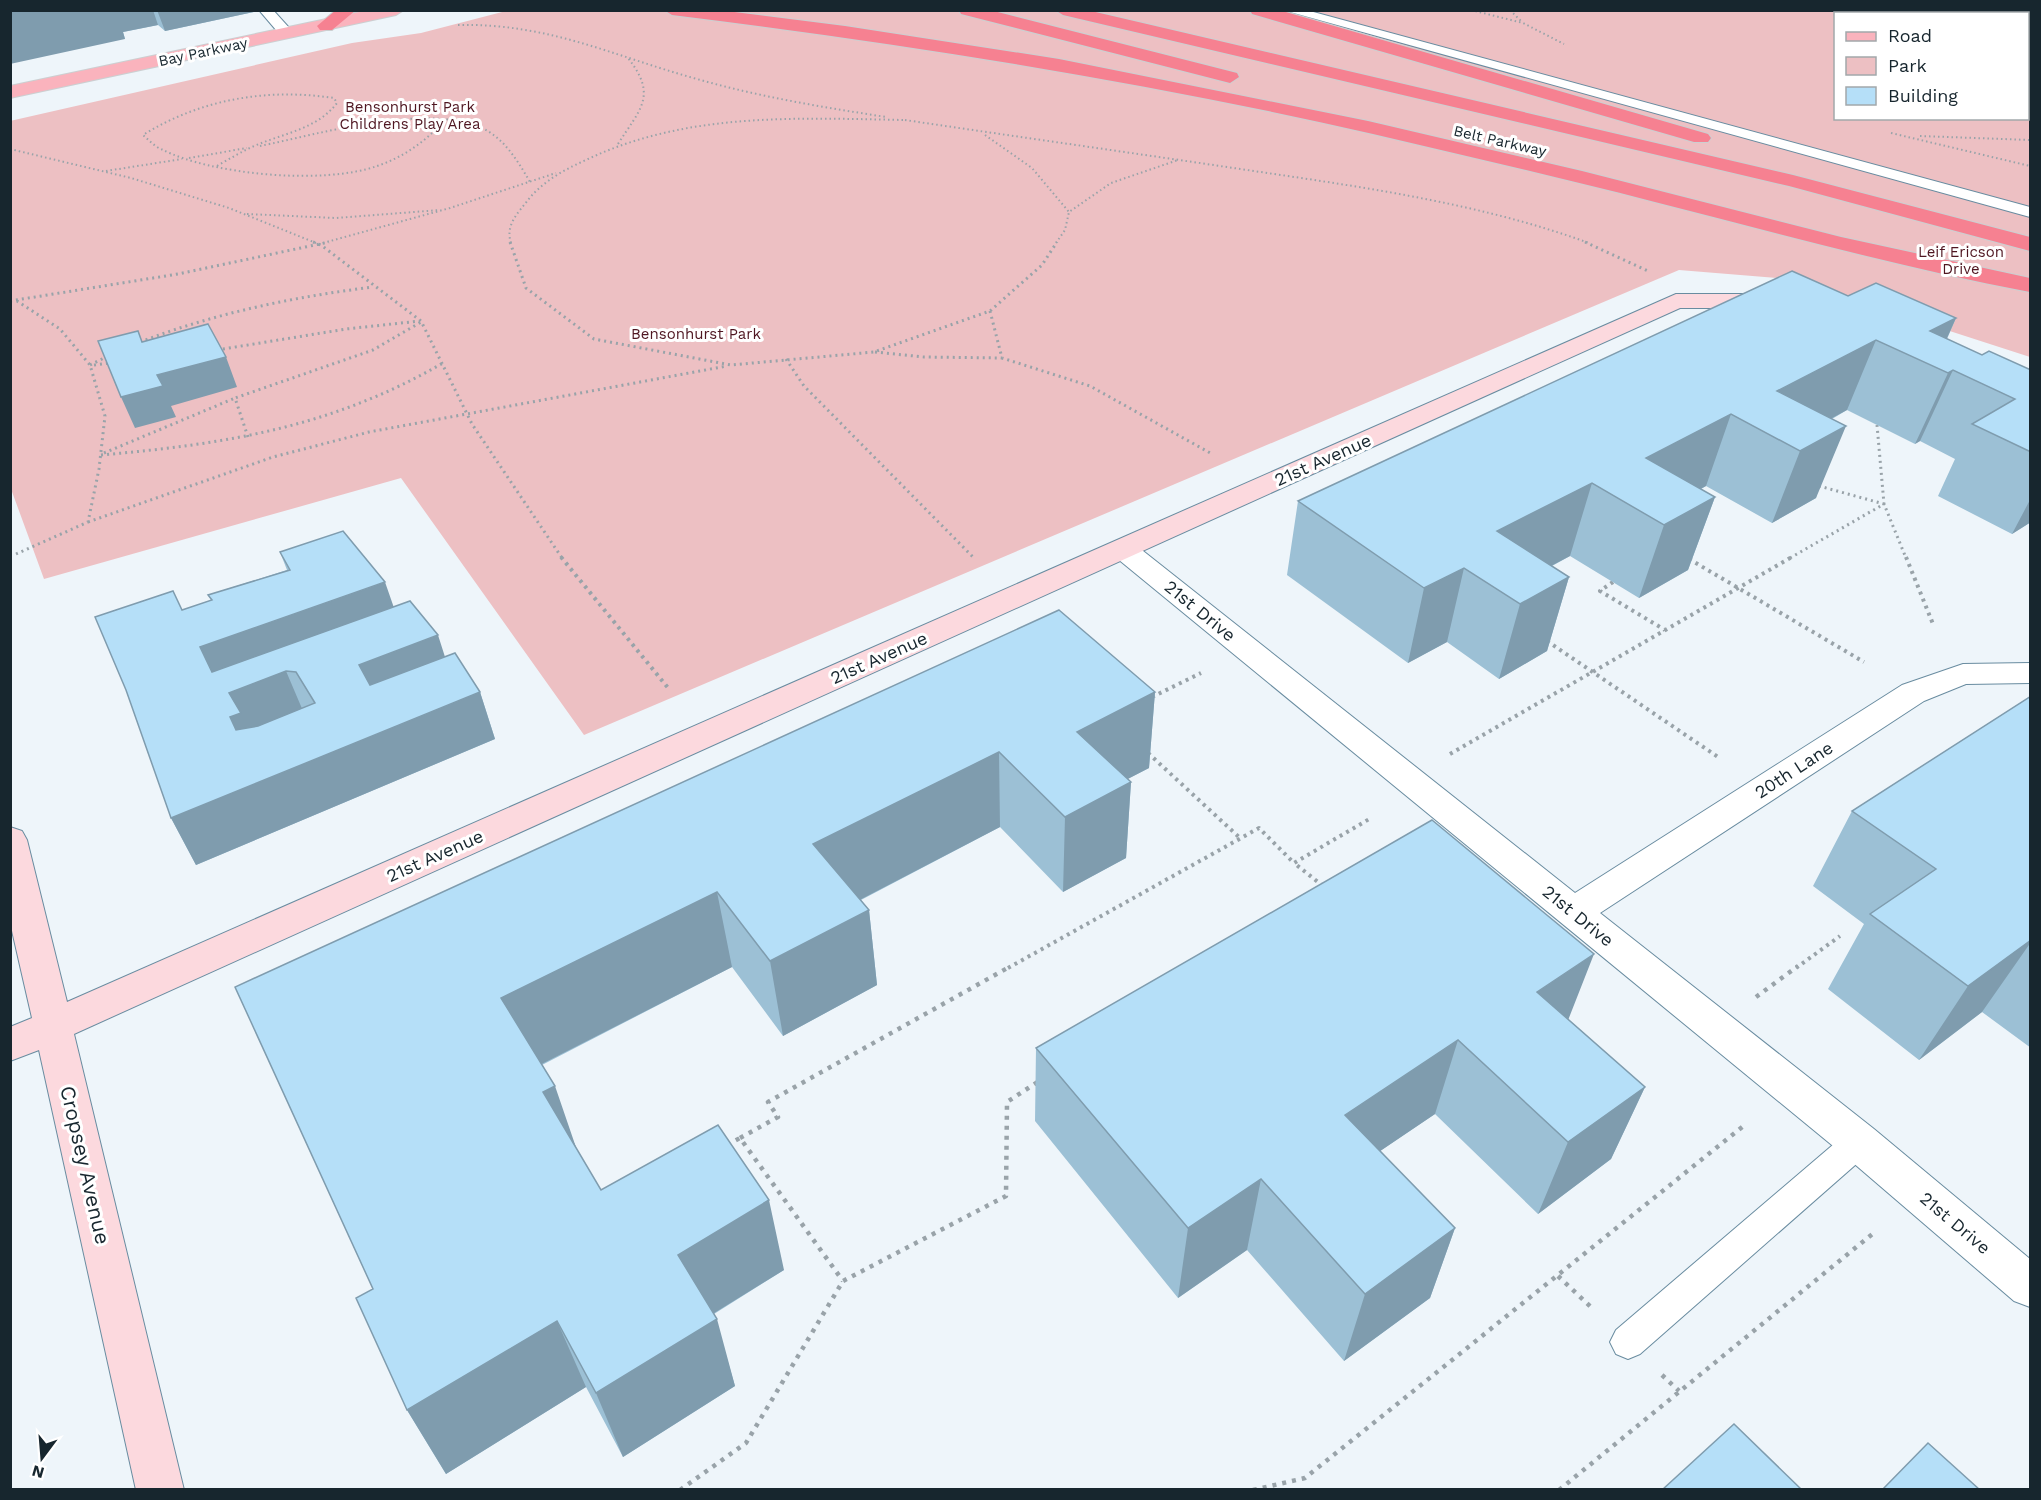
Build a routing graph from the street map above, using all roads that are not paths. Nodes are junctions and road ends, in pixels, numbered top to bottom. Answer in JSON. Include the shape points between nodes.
{"nodes":[{"id":1,"x":265,"y":10,"type":"edge"},
{"id":2,"x":348,"y":10,"type":"edge"},
{"id":3,"x":396,"y":10,"type":"edge"},
{"id":4,"x":672,"y":10,"type":"edge"},
{"id":5,"x":967,"y":10,"type":"edge"},
{"id":6,"x":1063,"y":10,"type":"edge"},
{"id":7,"x":1257,"y":10,"type":"edge"},
{"id":8,"x":1288,"y":10,"type":"edge"},
{"id":9,"x":326,"y":26,"type":"junction"},
{"id":10,"x":287,"y":34,"type":"junction"},
{"id":11,"x":1244,"y":81,"type":"dead end"},
{"id":12,"x":1266,"y":86,"type":"dead end"},
{"id":13,"x":10,"y":92,"type":"edge"},
{"id":14,"x":2031,"y":212,"type":"edge"},
{"id":15,"x":1999,"y":235,"type":"junction"},
{"id":16,"x":2031,"y":244,"type":"edge"},
{"id":17,"x":2031,"y":283,"type":"edge"},
{"id":18,"x":1762,"y":303,"type":"edge"},
{"id":19,"x":1123,"y":549,"type":"junction"},
{"id":20,"x":2031,"y":673,"type":"edge"},
{"id":21,"x":10,"y":840,"type":"edge"},
{"id":22,"x":1574,"y":912,"type":"junction"},
{"id":23,"x":54,"y":1025,"type":"junction"},
{"id":24,"x":10,"y":1045,"type":"edge"},
{"id":25,"x":1859,"y":1142,"type":"junction"},
{"id":26,"x":2031,"y":1286,"type":"edge"},
{"id":27,"x":1628,"y":1342,"type":"dead end"},
{"id":28,"x":160,"y":1490,"type":"edge"}],
"edges":[{"from":1,"to":10,"type":"lane"},
{"from":2,"to":9,"type":"highway"},
{"from":3,"to":9,"type":"main road","name":"Bay Parkway"},
{"from":4,"to":17,"type":"highway","via":[[845,31],[1059,65],[1195,92],[1368,127],[1840,243]]},
{"from":5,"to":11,"type":"highway"},
{"from":6,"to":15,"type":"highway","name":"Belt Parkway","via":[[1793,181]]},
{"from":7,"to":15,"type":"highway","via":[[1812,170]]},
{"from":8,"to":14,"type":"lane"},
{"from":9,"to":10,"type":"main road","name":"Bay Parkway"},
{"from":10,"to":13,"type":"main road","name":"Bay Parkway"},
{"from":12,"to":17,"type":"highway","name":"Belt Parkway","via":[[1800,215]]},
{"from":15,"to":16,"type":"highway","name":"Belt Parkway"},
{"from":18,"to":19,"type":"street","name":"21st Avenue","via":[[1676,301]]},
{"from":19,"to":22,"type":"street","name":"21st Drive"},
{"from":19,"to":23,"type":"street","name":"21st Avenue"},
{"from":20,"to":22,"type":"street","name":"20th Lane","via":[[1963,674],[1913,693]]},
{"from":21,"to":23,"type":"street","name":"Cropsey Avenue"},
{"from":22,"to":25,"type":"street","name":"21st Drive"},
{"from":23,"to":24,"type":"street","name":"21st Avenue"},
{"from":23,"to":28,"type":"street","name":"Cropsey Avenue"},
{"from":25,"to":26,"type":"street","name":"21st Drive"},
{"from":25,"to":27,"type":"lane"}]}
